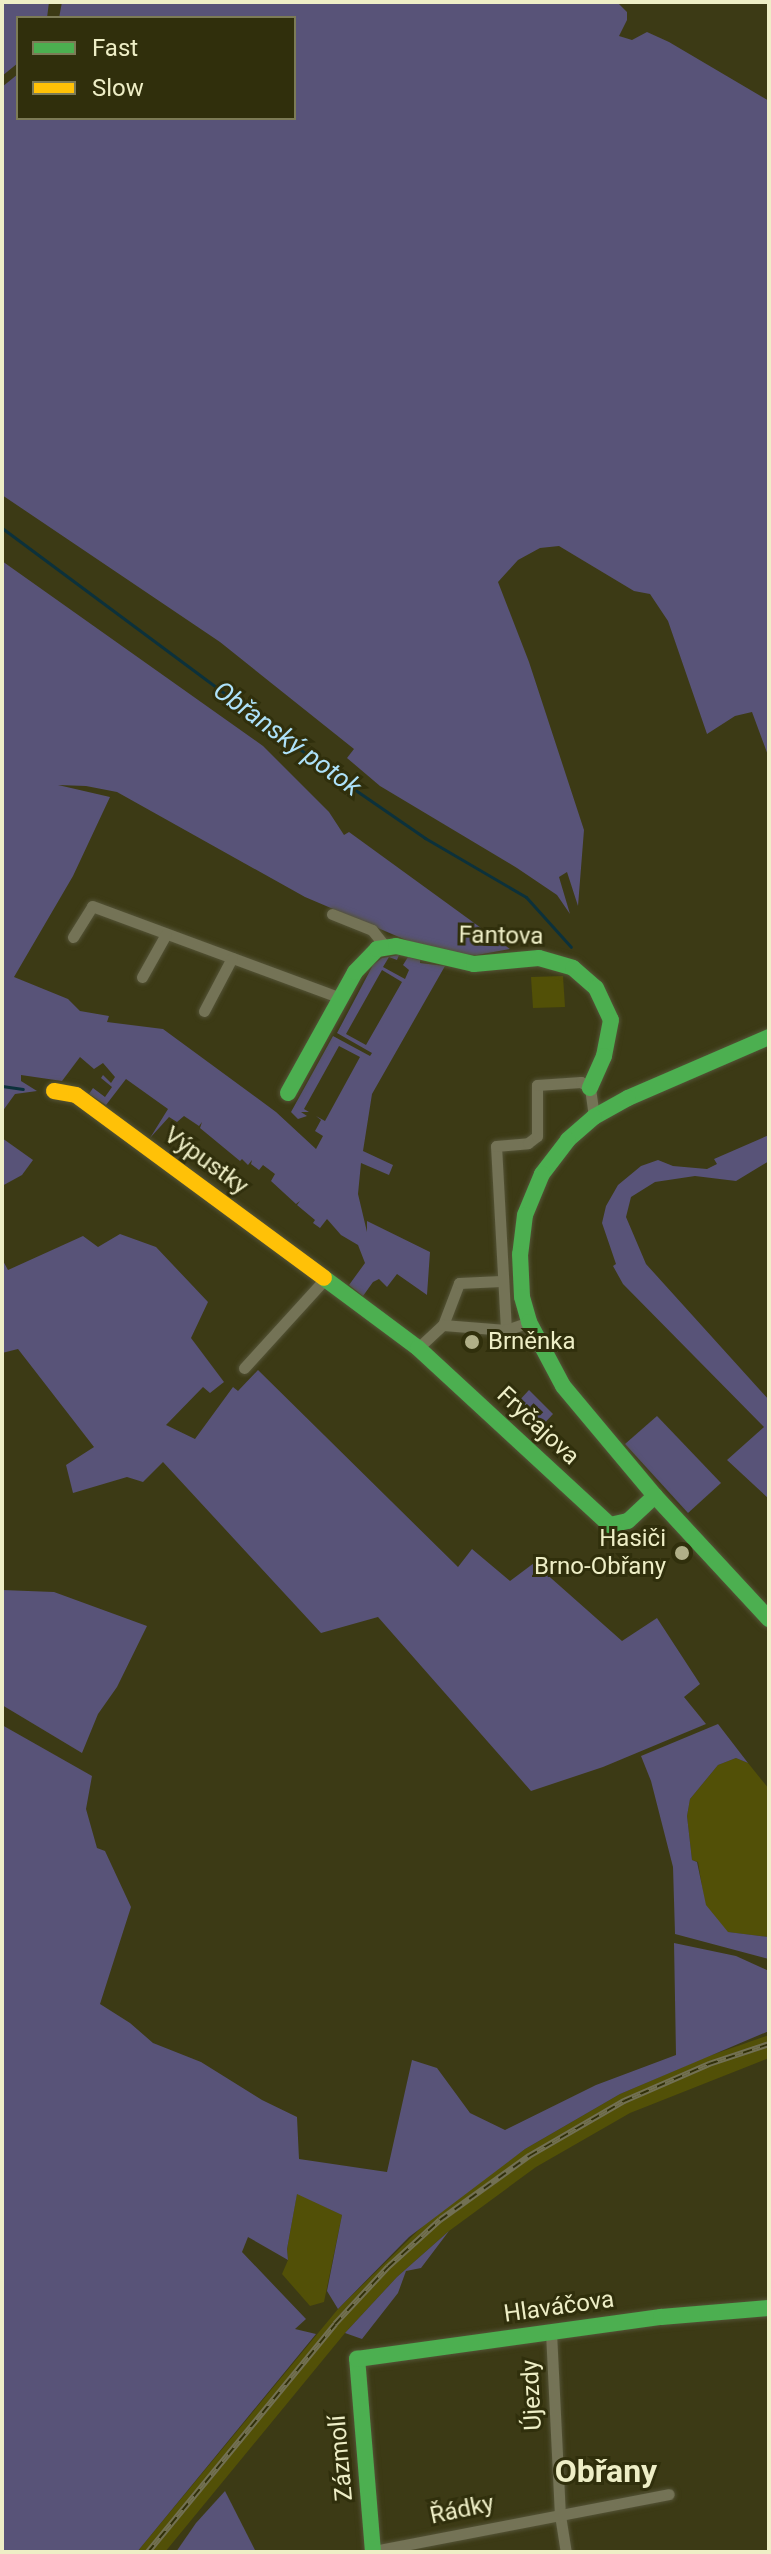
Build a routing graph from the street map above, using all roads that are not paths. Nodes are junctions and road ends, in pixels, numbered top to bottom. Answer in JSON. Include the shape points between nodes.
{"nodes":[{"id":1,"x":332,"y":914,"type":"dead end"},
{"id":2,"x":166,"y":934,"type":"junction"},
{"id":3,"x":73,"y":937,"type":"dead end"},
{"id":4,"x":386,"y":947,"type":"junction"},
{"id":5,"x":232,"y":958,"type":"junction"},
{"id":6,"x":142,"y":977,"type":"dead end"},
{"id":7,"x":341,"y":998,"type":"junction"},
{"id":8,"x":204,"y":1011,"type":"dead end"},
{"id":9,"x":769,"y":1037,"type":"edge"},
{"id":10,"x":590,"y":1088,"type":"junction"},
{"id":11,"x":54,"y":1091,"type":"dead end"},
{"id":12,"x":288,"y":1093,"type":"dead end"},
{"id":13,"x":594,"y":1117,"type":"junction"},
{"id":14,"x":326,"y":1278,"type":"junction"},
{"id":15,"x":501,"y":1281,"type":"junction"},
{"id":16,"x":529,"y":1322,"type":"junction"},
{"id":17,"x":443,"y":1325,"type":"junction"},
{"id":18,"x":506,"y":1330,"type":"junction"},
{"id":19,"x":418,"y":1348,"type":"junction"},
{"id":20,"x":244,"y":1368,"type":"dead end"},
{"id":21,"x":655,"y":1496,"type":"junction"},
{"id":22,"x":769,"y":1619,"type":"edge"},
{"id":23,"x":769,"y":2308,"type":"edge"},
{"id":24,"x":551,"y":2332,"type":"junction"},
{"id":25,"x":357,"y":2359,"type":"joint"},
{"id":26,"x":669,"y":2494,"type":"dead end"},
{"id":27,"x":560,"y":2515,"type":"junction"},
{"id":28,"x":373,"y":2552,"type":"edge"},
{"id":29,"x":566,"y":2552,"type":"edge"}],
"edges":[{"from":1,"to":4,"type":"street","name":"Fantova","via":[[372,930]]},
{"from":2,"to":3,"type":"street","via":[[92,906]]},
{"from":2,"to":5,"type":"street"},
{"from":2,"to":6,"type":"street"},
{"from":4,"to":7,"type":"street","via":[[369,954]]},
{"from":4,"to":10,"type":"street","name":"Fantova","via":[[474,964],[539,958],[573,968],[596,988],[611,1020]]},
{"from":5,"to":7,"type":"street"},
{"from":5,"to":8,"type":"street"},
{"from":7,"to":12,"type":"street"},
{"from":9,"to":13,"type":"street","name":"Fryčajova"},
{"from":10,"to":13,"type":"street"},
{"from":10,"to":15,"type":"street","via":[[581,1082],[537,1085],[537,1136],[528,1143],[496,1146]]},
{"from":11,"to":14,"type":"street","name":"Výpustky","via":[[76,1095]]},
{"from":13,"to":16,"type":"street","name":"Fryčajova","via":[[542,1174],[525,1215],[520,1254]]},
{"from":14,"to":19,"type":"street","name":"Výpustky"},
{"from":14,"to":20,"type":"street"},
{"from":15,"to":17,"type":"street","via":[[459,1283]]},
{"from":15,"to":18,"type":"street"},
{"from":16,"to":18,"type":"street"},
{"from":16,"to":21,"type":"street","name":"Fryčajova","via":[[563,1386]]},
{"from":17,"to":18,"type":"street"},
{"from":17,"to":19,"type":"street"},
{"from":19,"to":21,"type":"street","name":"Fryčajova","via":[[610,1525],[628,1521]]},
{"from":21,"to":22,"type":"street","name":"Fryčajova"},
{"from":23,"to":24,"type":"street","name":"Hlaváčova"},
{"from":24,"to":25,"type":"street","name":"Hlaváčova"},
{"from":24,"to":27,"type":"street","name":"Újezdy"},
{"from":25,"to":28,"type":"street","name":"Zázmolí"},
{"from":26,"to":27,"type":"street","name":"Řádky"},
{"from":27,"to":28,"type":"street","name":"Řádky"},
{"from":27,"to":29,"type":"street","name":"Újezdy"}]}
